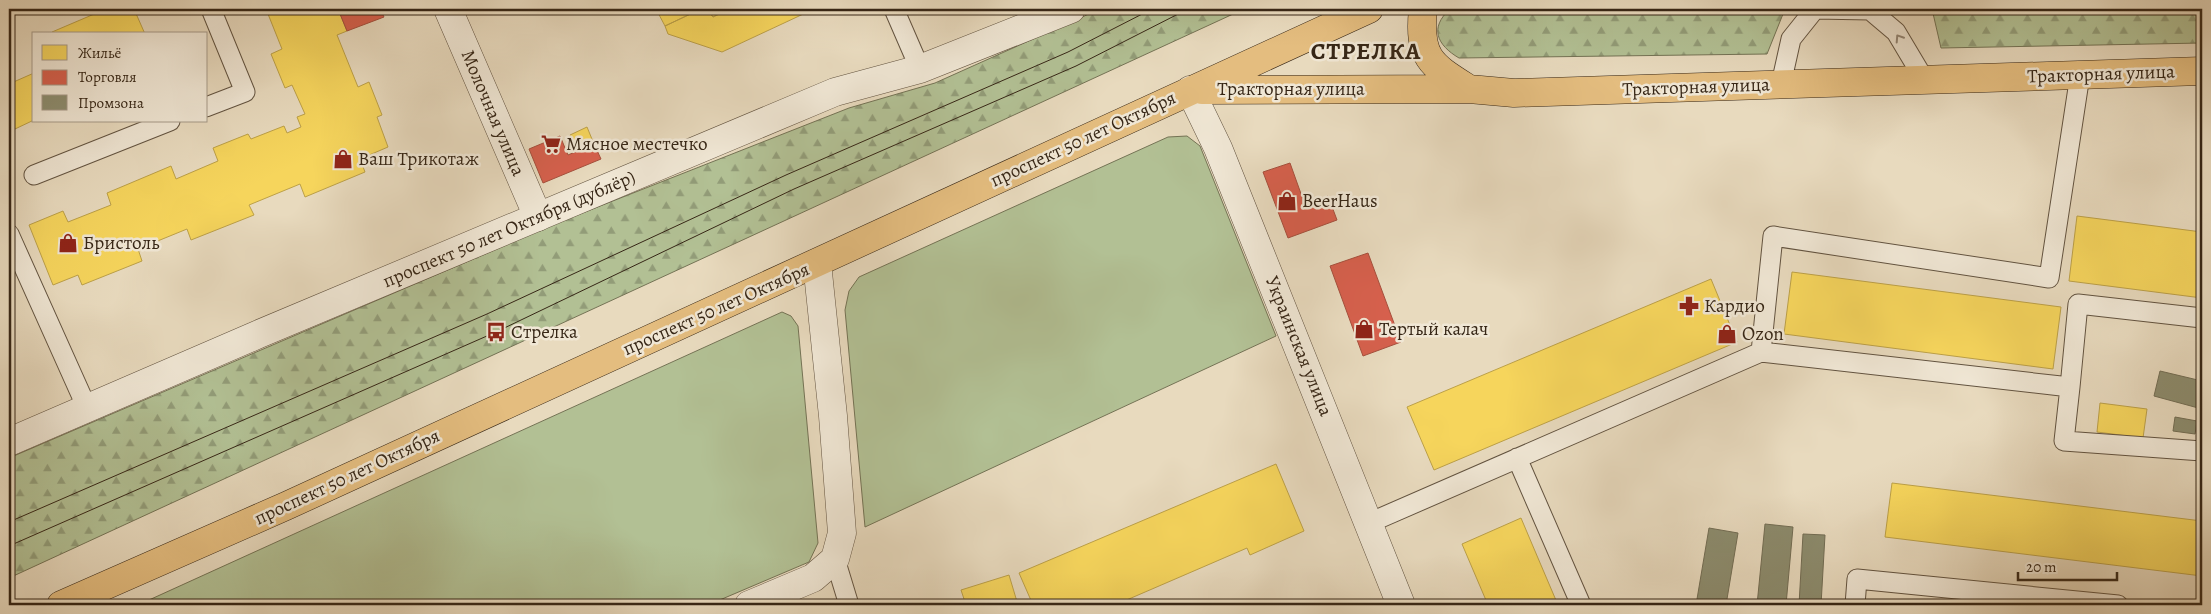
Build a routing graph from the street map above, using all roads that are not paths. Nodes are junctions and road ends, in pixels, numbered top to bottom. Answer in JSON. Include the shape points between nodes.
{"nodes":[{"id":1,"x":211,"y":9,"type":"edge"},
{"id":2,"x":448,"y":9,"type":"edge"},
{"id":3,"x":894,"y":9,"type":"edge"},
{"id":4,"x":1071,"y":9,"type":"edge"},
{"id":5,"x":1369,"y":9,"type":"edge"},
{"id":6,"x":1424,"y":9,"type":"edge"},
{"id":7,"x":920,"y":70,"type":"junction"},
{"id":8,"x":2202,"y":70,"type":"edge"},
{"id":9,"x":2080,"y":74,"type":"junction"},
{"id":10,"x":1924,"y":80,"type":"junction"},
{"id":11,"x":1781,"y":84,"type":"junction"},
{"id":12,"x":1469,"y":89,"type":"junction"},
{"id":13,"x":1190,"y":90,"type":"junction"},
{"id":14,"x":208,"y":106,"type":"edge"},
{"id":15,"x":167,"y":122,"type":"edge"},
{"id":16,"x":34,"y":175,"type":"dead end"},
{"id":17,"x":538,"y":217,"type":"junction"},
{"id":18,"x":9,"y":234,"type":"edge"},
{"id":19,"x":816,"y":263,"type":"junction"},
{"id":20,"x":2202,"y":318,"type":"edge"},
{"id":21,"x":1760,"y":352,"type":"junction"},
{"id":22,"x":2070,"y":387,"type":"junction"},
{"id":23,"x":88,"y":408,"type":"junction"},
{"id":24,"x":9,"y":442,"type":"edge"},
{"id":25,"x":2202,"y":452,"type":"edge"},
{"id":26,"x":1517,"y":458,"type":"junction"},
{"id":27,"x":1368,"y":523,"type":"junction"},
{"id":28,"x":835,"y":559,"type":"junction"},
{"id":29,"x":61,"y":605,"type":"edge"},
{"id":30,"x":748,"y":605,"type":"edge"},
{"id":31,"x":849,"y":605,"type":"edge"},
{"id":32,"x":1401,"y":605,"type":"edge"},
{"id":33,"x":1581,"y":605,"type":"edge"},
{"id":34,"x":1855,"y":605,"type":"edge"},
{"id":35,"x":2118,"y":605,"type":"edge"}],
"edges":[{"from":1,"to":14,"type":"lane","via":[[245,92]]},
{"from":2,"to":17,"type":"street","name":"Молочная улица"},
{"from":3,"to":7,"type":"lane"},
{"from":4,"to":7,"type":"street","name":"проспект 50 лет Октября (дублёр)"},
{"from":5,"to":13,"type":"main road","name":"проспект 50 лет Октября"},
{"from":6,"to":12,"type":"main road","via":[[1421,31],[1426,50],[1438,69]]},
{"from":7,"to":17,"type":"street","name":"проспект 50 лет Октября (дублёр)","via":[[835,92]]},
{"from":8,"to":9,"type":"main road","name":"Тракторная улица"},
{"from":9,"to":10,"type":"main road","name":"Тракторная улица"},
{"from":9,"to":21,"type":"lane","via":[[2050,278],[1773,236]]},
{"from":10,"to":11,"type":"main road","name":"Тракторная улица"},
{"from":10,"to":11,"type":"lane","one_way":true,"via":[[1896,32],[1870,10],[1815,9],[1790,39]]},
{"from":11,"to":12,"type":"main road","name":"Тракторная улица","via":[[1514,93]]},
{"from":12,"to":13,"type":"main road","name":"Тракторная улица"},
{"from":13,"to":19,"type":"main road","name":"проспект 50 лет Октября"},
{"from":13,"to":27,"type":"street","name":"Украинская улица","via":[[1218,148]]},
{"from":15,"to":16,"type":"lane"},
{"from":17,"to":23,"type":"street","name":"проспект 50 лет Октября (дублёр)"},
{"from":18,"to":23,"type":"lane"},
{"from":19,"to":28,"type":"street","via":[[842,533]]},
{"from":19,"to":29,"type":"main road","name":"проспект 50 лет Октября","via":[[286,506]]},
{"from":20,"to":22,"type":"lane","via":[[2078,304]]},
{"from":21,"to":22,"type":"lane"},
{"from":21,"to":26,"type":"lane"},
{"from":22,"to":25,"type":"lane","via":[[2064,441]]},
{"from":23,"to":24,"type":"street","name":"проспект 50 лет Октября (дублёр)"},
{"from":26,"to":27,"type":"lane"},
{"from":26,"to":33,"type":"lane"},
{"from":27,"to":32,"type":"street","name":"Украинская улица"},
{"from":28,"to":30,"type":"street","via":[[813,578]]},
{"from":28,"to":31,"type":"lane"},
{"from":34,"to":35,"type":"lane","via":[[1857,578]]}]}
